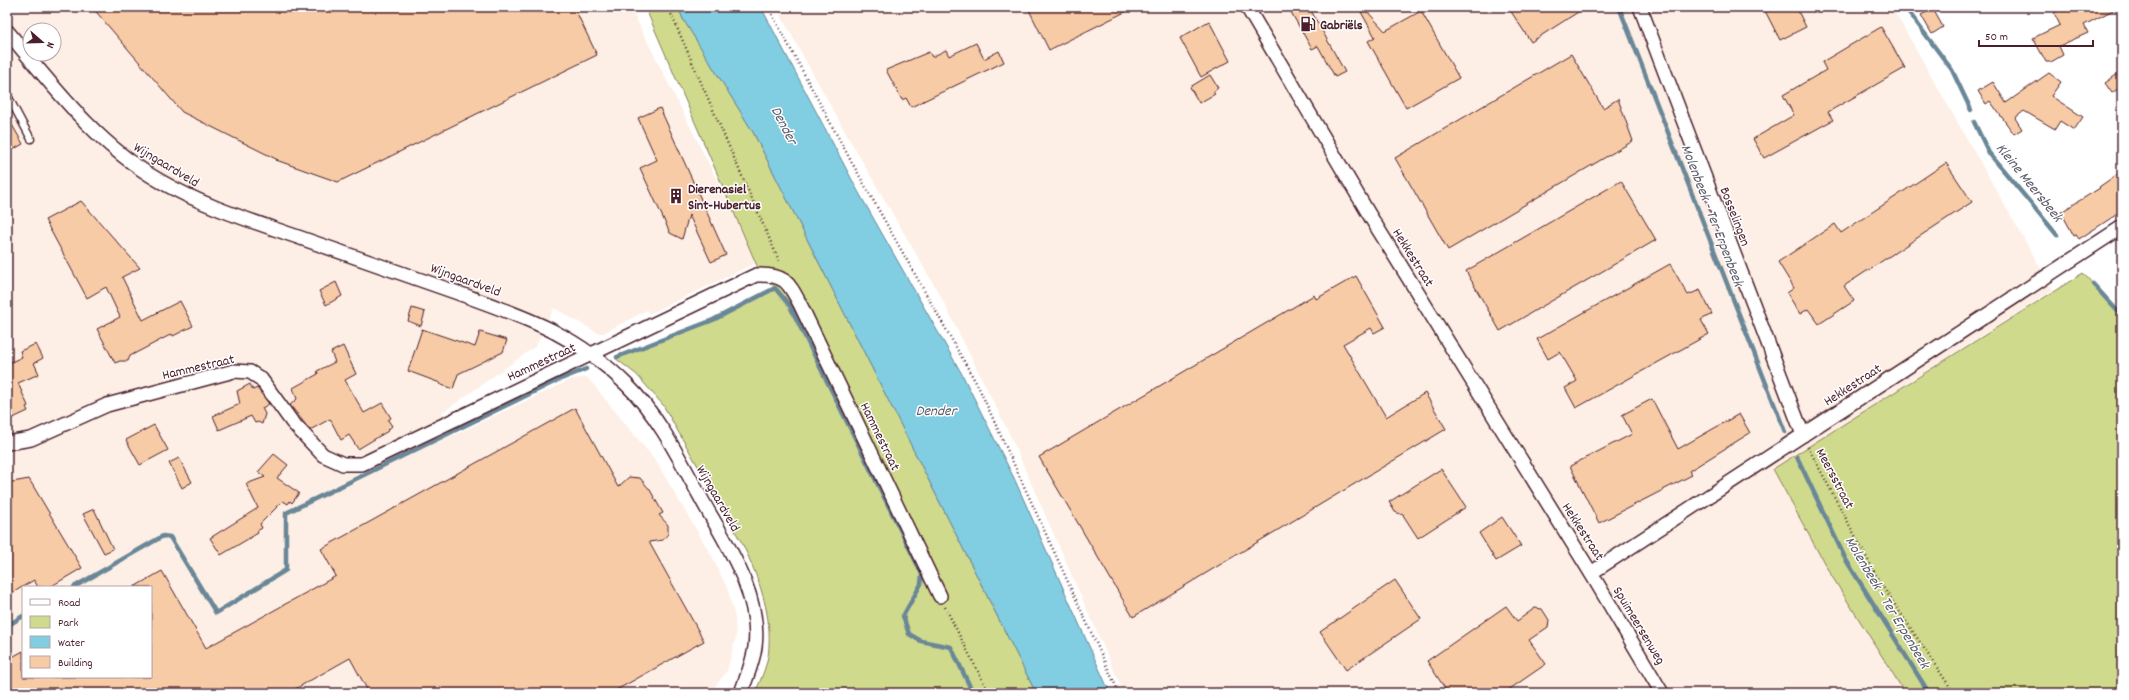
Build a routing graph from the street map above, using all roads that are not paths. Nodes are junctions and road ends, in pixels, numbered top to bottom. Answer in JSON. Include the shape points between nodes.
{"nodes":[{"id":1,"x":1247,"y":7,"type":"edge"},
{"id":2,"x":1640,"y":7,"type":"edge"},
{"id":3,"x":7,"y":31,"type":"edge"},
{"id":4,"x":7,"y":94,"type":"edge"},
{"id":5,"x":31,"y":139,"type":"dead end"},
{"id":6,"x":2122,"y":227,"type":"edge"},
{"id":7,"x":592,"y":355,"type":"junction"},
{"id":8,"x":1803,"y":435,"type":"junction"},
{"id":9,"x":7,"y":443,"type":"edge"},
{"id":10,"x":1591,"y":573,"type":"junction"},
{"id":11,"x":940,"y":596,"type":"road end"},
{"id":12,"x":741,"y":693,"type":"edge"},
{"id":13,"x":1662,"y":693,"type":"edge"}],
"edges":[{"from":1,"to":10,"type":"street","name":"Hekkestraat","via":[[1370,216]]},
{"from":2,"to":8,"type":"street","name":"Bosselingen"},
{"from":3,"to":7,"type":"street","name":"Wijngaardveld","via":[[81,119],[126,158],[194,200],[523,317],[554,330]]},
{"from":4,"to":5,"type":"lane"},
{"from":6,"to":8,"type":"street","name":"Hekkestraat"},
{"from":7,"to":9,"type":"street","name":"Hammestraat","via":[[362,464],[343,464],[323,456],[292,422],[261,379],[250,372],[234,371],[107,405],[31,439]]},
{"from":7,"to":11,"type":"street","name":"Hammestraat","via":[[756,275],[772,275],[789,284]]},
{"from":7,"to":12,"type":"street","name":"Wijngaardveld","via":[[627,385],[652,413],[741,574],[749,593],[755,645]]},
{"from":8,"to":10,"type":"street","name":"Hekkestraat"},
{"from":10,"to":13,"type":"street","name":"Spuimeersenweg"}]}
